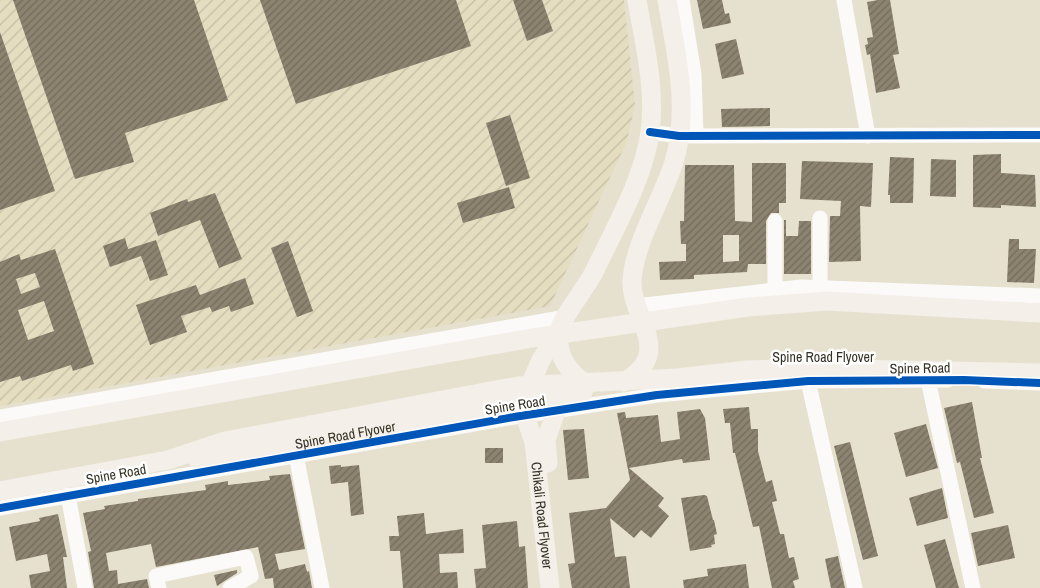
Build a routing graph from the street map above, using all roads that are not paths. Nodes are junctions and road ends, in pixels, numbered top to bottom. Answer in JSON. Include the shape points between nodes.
{"nodes":[{"id":1,"x":637,"y":0,"type":"edge"},
{"id":2,"x":667,"y":0,"type":"edge"},
{"id":3,"x":682,"y":0,"type":"edge"},
{"id":4,"x":844,"y":0,"type":"edge"},
{"id":5,"x":650,"y":132,"type":"junction"},
{"id":6,"x":1040,"y":135,"type":"edge"},
{"id":7,"x":687,"y":136,"type":"junction"},
{"id":8,"x":868,"y":136,"type":"junction"},
{"id":9,"x":820,"y":218,"type":"dead end"},
{"id":10,"x":775,"y":221,"type":"dead end"},
{"id":11,"x":820,"y":287,"type":"junction"},
{"id":12,"x":775,"y":290,"type":"junction"},
{"id":13,"x":1040,"y":296,"type":"edge"},
{"id":14,"x":636,"y":306,"type":"junction"},
{"id":15,"x":1040,"y":313,"type":"edge"},
{"id":16,"x":562,"y":324,"type":"junction"},
{"id":17,"x":1040,"y":362,"type":"edge"},
{"id":18,"x":636,"y":373,"type":"junction"},
{"id":19,"x":1040,"y":374,"type":"edge"},
{"id":20,"x":807,"y":375,"type":"junction"},
{"id":21,"x":928,"y":380,"type":"junction"},
{"id":22,"x":1040,"y":384,"type":"edge"},
{"id":23,"x":607,"y":387,"type":"junction"},
{"id":24,"x":560,"y":403,"type":"junction"},
{"id":25,"x":518,"y":411,"type":"junction"},
{"id":26,"x":0,"y":417,"type":"edge"},
{"id":27,"x":0,"y":432,"type":"edge"},
{"id":28,"x":534,"y":442,"type":"junction"},
{"id":29,"x":296,"y":455,"type":"junction"},
{"id":30,"x":168,"y":460,"type":"junction"},
{"id":31,"x":0,"y":490,"type":"edge"},
{"id":32,"x":68,"y":495,"type":"junction"},
{"id":33,"x":0,"y":508,"type":"edge"},
{"id":34,"x":85,"y":588,"type":"edge"},
{"id":35,"x":159,"y":588,"type":"edge"},
{"id":36,"x":230,"y":588,"type":"edge"},
{"id":37,"x":322,"y":588,"type":"edge"},
{"id":38,"x":539,"y":588,"type":"edge"},
{"id":39,"x":550,"y":588,"type":"edge"},
{"id":40,"x":562,"y":588,"type":"edge"},
{"id":41,"x":855,"y":588,"type":"edge"},
{"id":42,"x":973,"y":588,"type":"edge"}],
"edges":[{"from":1,"to":5,"type":"main road","via":[[651,84]]},
{"from":2,"to":7,"type":"main road"},
{"from":3,"to":7,"type":"street","via":[[694,74]]},
{"from":4,"to":8,"type":"street"},
{"from":5,"to":7,"type":"street"},
{"from":5,"to":16,"type":"main road","via":[[646,151],[594,273]]},
{"from":6,"to":8,"type":"street"},
{"from":7,"to":8,"type":"street"},
{"from":7,"to":14,"type":"main road","via":[[674,161],[634,269],[632,292]]},
{"from":9,"to":11,"type":"street"},
{"from":10,"to":12,"type":"street"},
{"from":11,"to":12,"type":"street"},
{"from":11,"to":13,"type":"street"},
{"from":12,"to":14,"type":"street"},
{"from":14,"to":18,"type":"main road","via":[[649,343],[646,359]]},
{"from":15,"to":27,"type":"main road","via":[[827,301],[765,305],[532,338]]},
{"from":16,"to":23,"type":"main road","via":[[562,357],[570,371],[583,382]]},
{"from":16,"to":25,"type":"main road"},
{"from":16,"to":26,"type":"street"},
{"from":17,"to":18,"type":"main road","name":"Spine Road Flyover","via":[[804,355],[745,358]]},
{"from":18,"to":23,"type":"main road","name":"Spine Road Flyover"},
{"from":19,"to":20,"type":"main road","name":"Spine Road"},
{"from":20,"to":21,"type":"street","name":"Spine Road"},
{"from":20,"to":24,"type":"street","name":"Spine Road","via":[[657,395]]},
{"from":20,"to":30,"type":"main road","name":"Spine Road","via":[[518,386],[225,441]]},
{"from":20,"to":41,"type":"street"},
{"from":21,"to":22,"type":"street","name":"Spine Road"},
{"from":21,"to":42,"type":"street"},
{"from":23,"to":24,"type":"main road","name":"Spine Road Flyover"},
{"from":24,"to":25,"type":"main road","name":"Spine Road Flyover"},
{"from":24,"to":28,"type":"main road","name":"Chikali Road Flyover","via":[[554,404],[540,422]]},
{"from":24,"to":40,"type":"main road","via":[[546,440]]},
{"from":25,"to":28,"type":"main road","name":"Chikali Road Flyover"},
{"from":25,"to":29,"type":"street","name":"Spine Road"},
{"from":25,"to":30,"type":"main road","name":"Spine Road Flyover","via":[[229,456]]},
{"from":25,"to":38,"type":"main road"},
{"from":28,"to":39,"type":"main road","name":"Chikali Road Flyover"},
{"from":29,"to":32,"type":"street","name":"Spine Road"},
{"from":29,"to":37,"type":"street"},
{"from":30,"to":31,"type":"main road","name":"Spine Road"},
{"from":32,"to":33,"type":"street","name":"Spine Road"},
{"from":32,"to":34,"type":"street"},
{"from":35,"to":36,"type":"street","via":[[156,576],[246,557],[251,576]]}]}
